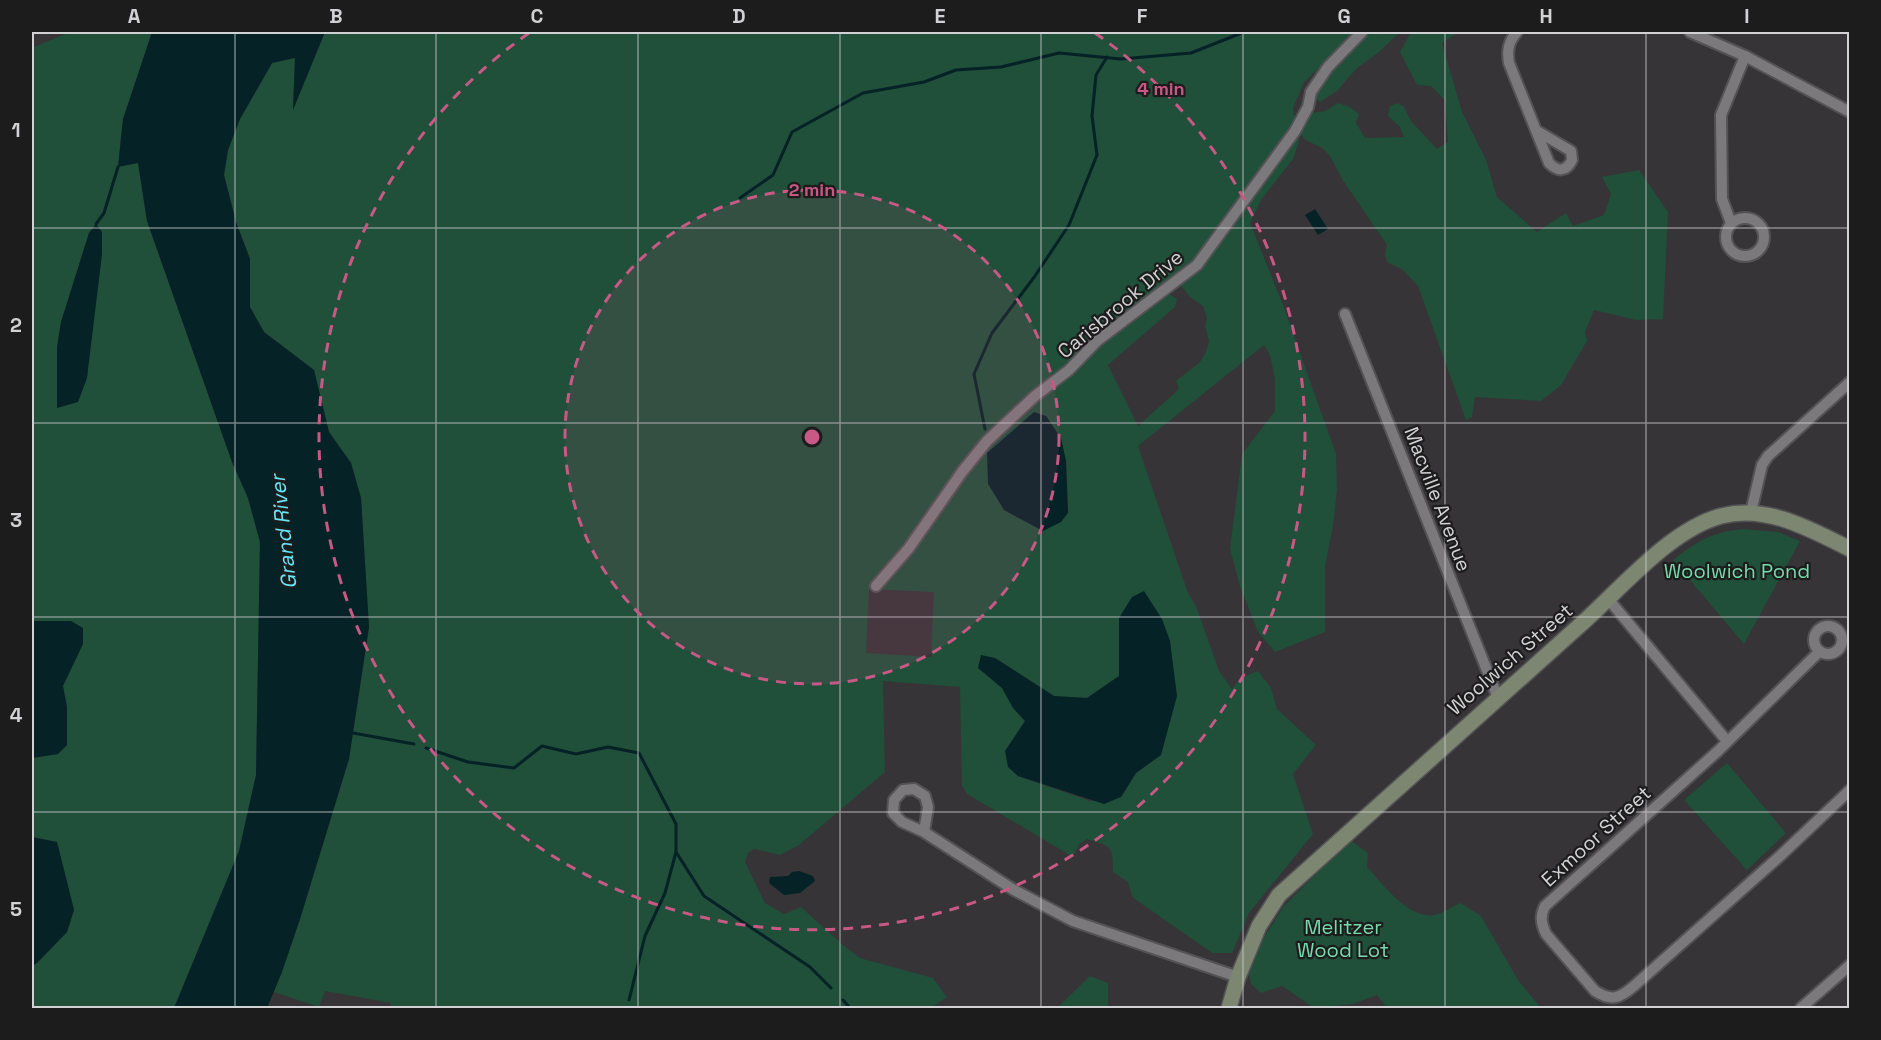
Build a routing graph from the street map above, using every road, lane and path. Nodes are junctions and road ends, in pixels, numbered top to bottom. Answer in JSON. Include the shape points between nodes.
{"nodes":[{"id":1,"x":1362,"y":32,"type":"edge"},
{"id":2,"x":1517,"y":32,"type":"edge"},
{"id":3,"x":1690,"y":32,"type":"edge"},
{"id":4,"x":1745,"y":56,"type":"junction"},
{"id":5,"x":1850,"y":112,"type":"edge"},
{"id":6,"x":1537,"y":131,"type":"dead end"},
{"id":7,"x":1731,"y":224,"type":"dead end"},
{"id":8,"x":1345,"y":314,"type":"dead end"},
{"id":9,"x":1850,"y":382,"type":"edge"},
{"id":10,"x":1751,"y":512,"type":"junction"},
{"id":11,"x":1850,"y":549,"type":"edge"},
{"id":12,"x":876,"y":586,"type":"dead end"},
{"id":13,"x":1609,"y":600,"type":"junction"},
{"id":14,"x":1819,"y":652,"type":"dead end"},
{"id":15,"x":1498,"y":698,"type":"junction"},
{"id":16,"x":1726,"y":741,"type":"junction"},
{"id":17,"x":1850,"y":790,"type":"edge"},
{"id":18,"x":924,"y":832,"type":"dead end"},
{"id":19,"x":1850,"y":965,"type":"edge"},
{"id":20,"x":1238,"y":977,"type":"junction"},
{"id":21,"x":1229,"y":1008,"type":"edge"},
{"id":22,"x":1801,"y":1008,"type":"edge"}],
"edges":[{"from":1,"to":12,"type":"street","name":"Carisbrook Drive","via":[[1328,67],[1311,92],[1308,107],[1295,130],[1197,265],[1097,341],[987,441],[909,548]]},
{"from":2,"to":6,"type":"street","via":[[1509,42],[1509,63]]},
{"from":3,"to":4,"type":"street"},
{"from":4,"to":5,"type":"street"},
{"from":4,"to":7,"type":"street","via":[[1721,115],[1722,199]]},
{"from":8,"to":15,"type":"street","name":"Macville Avenue"},
{"from":9,"to":10,"type":"street","via":[[1768,456],[1762,465]]},
{"from":10,"to":11,"type":"street","via":[[1810,529]]},
{"from":10,"to":13,"type":"street","name":"Woolwich Street","via":[[1722,516],[1682,534]]},
{"from":13,"to":15,"type":"street","name":"Woolwich Street"},
{"from":13,"to":16,"type":"street"},
{"from":14,"to":16,"type":"street"},
{"from":15,"to":20,"type":"street","name":"Woolwich Street","via":[[1279,895],[1258,926]]},
{"from":16,"to":17,"type":"street","name":"Exmoor Street","via":[[1545,906],[1541,923],[1546,934],[1595,991],[1605,997],[1614,998],[1630,990]]},
{"from":18,"to":20,"type":"street","via":[[1014,890],[1073,921]]},
{"from":19,"to":22,"type":"street"},
{"from":20,"to":21,"type":"street","name":"Woolwich Street"}]}
